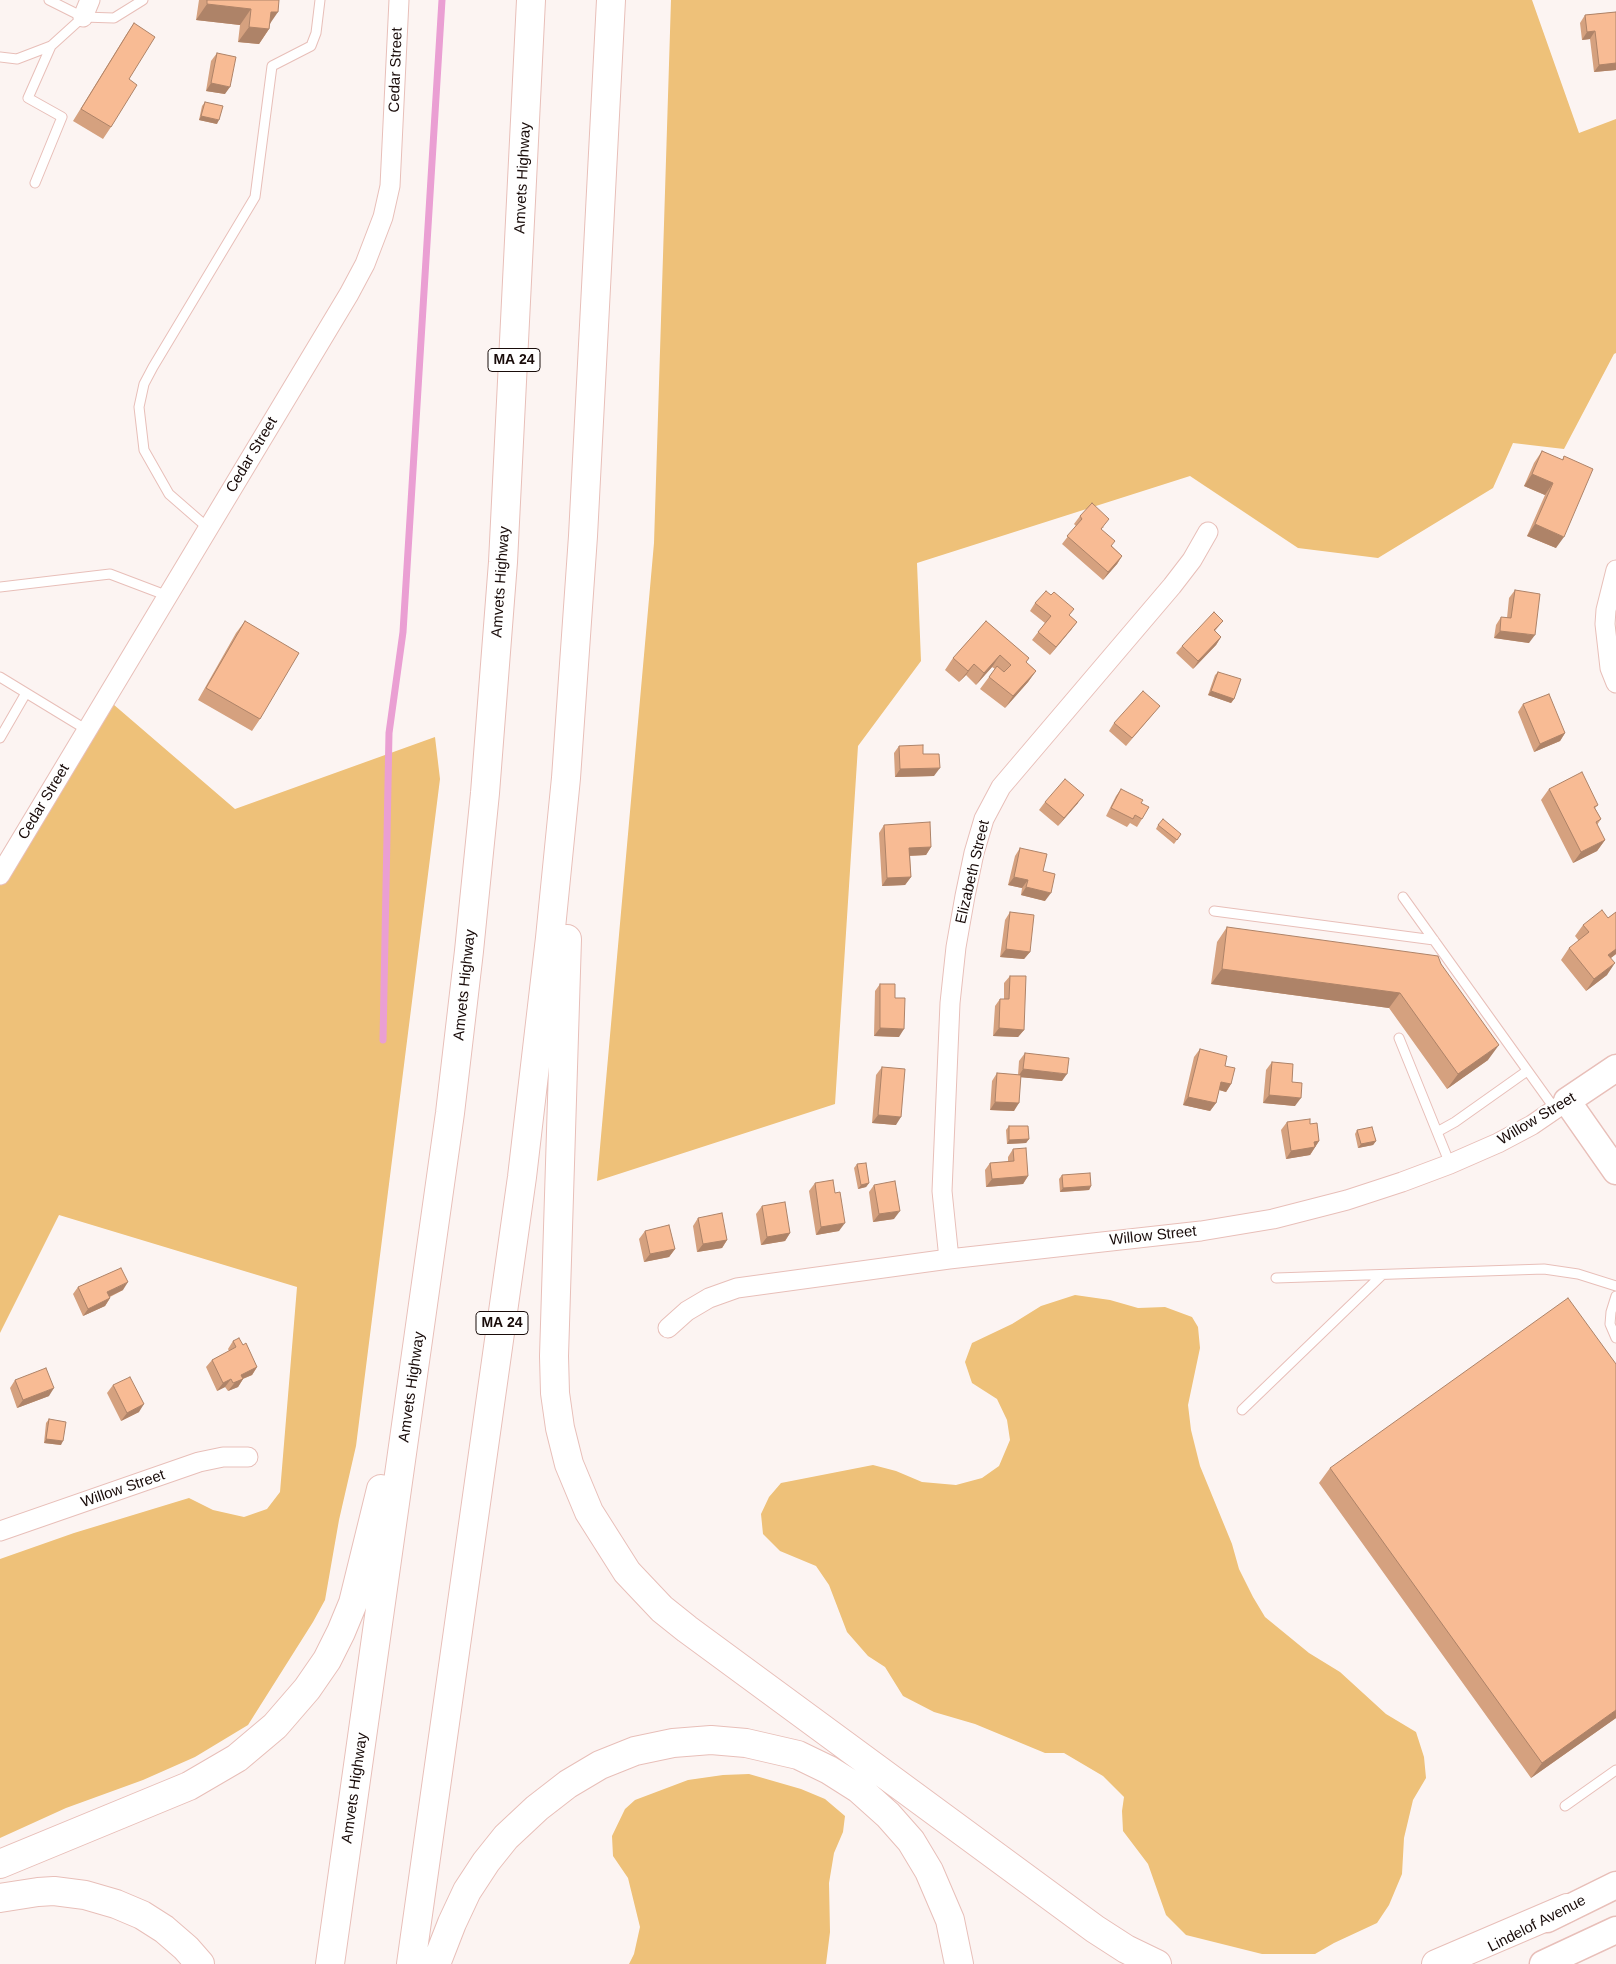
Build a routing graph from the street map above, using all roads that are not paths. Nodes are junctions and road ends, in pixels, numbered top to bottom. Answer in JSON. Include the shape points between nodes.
{"nodes":[{"id":1,"x":49,"y":0,"type":"edge"},
{"id":2,"x":143,"y":0,"type":"edge"},
{"id":3,"x":320,"y":0,"type":"edge"},
{"id":4,"x":399,"y":0,"type":"edge"},
{"id":5,"x":532,"y":0,"type":"edge"},
{"id":6,"x":611,"y":0,"type":"edge"},
{"id":7,"x":86,"y":8,"type":"edge"},
{"id":8,"x":51,"y":46,"type":"junction"},
{"id":9,"x":0,"y":58,"type":"edge"},
{"id":10,"x":35,"y":183,"type":"dead end"},
{"id":11,"x":208,"y":528,"type":"junction"},
{"id":12,"x":1208,"y":532,"type":"dead end"},
{"id":13,"x":1616,"y":570,"type":"edge"},
{"id":14,"x":0,"y":587,"type":"edge"},
{"id":15,"x":168,"y":596,"type":"junction"},
{"id":16,"x":0,"y":678,"type":"edge"},
{"id":17,"x":574,"y":680,"type":"junction"},
{"id":18,"x":1616,"y":683,"type":"edge"},
{"id":19,"x":26,"y":693,"type":"junction"},
{"id":20,"x":87,"y":730,"type":"junction"},
{"id":21,"x":0,"y":738,"type":"edge"},
{"id":22,"x":0,"y":875,"type":"edge"},
{"id":23,"x":1403,"y":897,"type":"dead end"},
{"id":24,"x":1214,"y":911,"type":"dead end"},
{"id":25,"x":1434,"y":940,"type":"junction"},
{"id":26,"x":1399,"y":1038,"type":"dead end"},
{"id":27,"x":1616,"y":1068,"type":"edge"},
{"id":28,"x":1527,"y":1070,"type":"junction"},
{"id":29,"x":1561,"y":1105,"type":"junction"},
{"id":30,"x":1437,"y":1132,"type":"junction"},
{"id":31,"x":1450,"y":1164,"type":"junction"},
{"id":32,"x":1616,"y":1171,"type":"edge"},
{"id":33,"x":434,"y":1230,"type":"junction"},
{"id":34,"x":949,"y":1260,"type":"junction"},
{"id":35,"x":1382,"y":1274,"type":"junction"},
{"id":36,"x":1276,"y":1278,"type":"dead end"},
{"id":37,"x":1616,"y":1286,"type":"edge"},
{"id":38,"x":1616,"y":1296,"type":"edge"},
{"id":39,"x":668,"y":1328,"type":"dead end"},
{"id":40,"x":1616,"y":1338,"type":"edge"},
{"id":41,"x":1242,"y":1410,"type":"dead end"},
{"id":42,"x":248,"y":1457,"type":"dead end"},
{"id":43,"x":0,"y":1531,"type":"edge"},
{"id":44,"x":1616,"y":1770,"type":"edge"},
{"id":45,"x":1565,"y":1806,"type":"dead end"},
{"id":46,"x":0,"y":1864,"type":"edge"},
{"id":47,"x":1616,"y":1885,"type":"edge"},
{"id":48,"x":0,"y":1898,"type":"edge"},
{"id":49,"x":1567,"y":1908,"type":"junction"},
{"id":50,"x":1616,"y":1930,"type":"edge"},
{"id":51,"x":200,"y":1964,"type":"edge"},
{"id":52,"x":330,"y":1964,"type":"edge"},
{"id":53,"x":411,"y":1964,"type":"edge"},
{"id":54,"x":436,"y":1964,"type":"edge"},
{"id":55,"x":959,"y":1964,"type":"edge"},
{"id":56,"x":1157,"y":1964,"type":"edge"},
{"id":57,"x":1436,"y":1964,"type":"edge"},
{"id":58,"x":1459,"y":1964,"type":"edge"},
{"id":59,"x":1543,"y":1964,"type":"edge"}],
"edges":[{"from":1,"to":7,"type":"lane"},
{"from":2,"to":7,"type":"lane","via":[[114,18]]},
{"from":3,"to":11,"type":"lane","via":[[316,34],[311,46],[272,66],[255,197],[153,367],[144,384],[139,407],[144,450],[169,494]]},
{"from":4,"to":11,"type":"street","name":"Cedar Street","via":[[392,169],[388,201],[377,235],[349,294]]},
{"from":5,"to":33,"type":"highway","name":"Amvets Highway","number":"MA 24","via":[[498,634],[469,951]]},
{"from":6,"to":17,"type":"highway","number":"MA 24"},
{"from":7,"to":8,"type":"lane"},
{"from":8,"to":9,"type":"lane","via":[[17,59]]},
{"from":8,"to":10,"type":"lane","via":[[28,98],[62,116]]},
{"from":11,"to":15,"type":"street","name":"Cedar Street"},
{"from":12,"to":34,"type":"street","name":"Elizabeth Street","via":[[1172,586],[1005,782],[984,819],[964,896],[950,1003],[942,1191]]},
{"from":13,"to":18,"type":"street","via":[[1605,624],[1610,668]]},
{"from":14,"to":15,"type":"lane","via":[[110,574]]},
{"from":15,"to":20,"type":"street","name":"Cedar Street"},
{"from":16,"to":19,"type":"lane"},
{"from":17,"to":53,"type":"highway","number":"MA 24","via":[[550,938],[522,1178]]},
{"from":17,"to":56,"type":"highway","via":[[555,1393],[569,1464],[589,1512],[627,1572],[687,1629],[1095,1929]]},
{"from":19,"to":20,"type":"lane"},
{"from":19,"to":21,"type":"lane"},
{"from":20,"to":22,"type":"street","name":"Cedar Street"},
{"from":23,"to":25,"type":"lane"},
{"from":24,"to":25,"type":"lane"},
{"from":25,"to":28,"type":"lane"},
{"from":26,"to":30,"type":"lane"},
{"from":27,"to":29,"type":"main road","name":"Willow Street"},
{"from":28,"to":29,"type":"lane"},
{"from":28,"to":30,"type":"lane"},
{"from":29,"to":31,"type":"street","name":"Willow Street","via":[[1498,1144]]},
{"from":29,"to":32,"type":"main road"},
{"from":30,"to":31,"type":"lane"},
{"from":31,"to":34,"type":"street","name":"Willow Street","via":[[1347,1200],[1263,1221]]},
{"from":33,"to":46,"type":"highway","via":[[366,1554],[341,1632],[307,1689],[275,1726],[237,1758],[206,1777],[151,1803]]},
{"from":33,"to":52,"type":"highway","name":"Amvets Highway","number":"MA 24"},
{"from":34,"to":39,"type":"street","name":"Willow Street","via":[[737,1288],[709,1298]]},
{"from":35,"to":36,"type":"lane"},
{"from":35,"to":37,"type":"lane","via":[[1544,1269],[1578,1274]]},
{"from":35,"to":41,"type":"lane"},
{"from":38,"to":40,"type":"lane","via":[[1610,1324]]},
{"from":42,"to":43,"type":"street","name":"Willow Street","via":[[199,1462]]},
{"from":44,"to":45,"type":"lane"},
{"from":47,"to":49,"type":"main road","name":"Lindelof Avenue"},
{"from":48,"to":51,"type":"highway","via":[[54,1891],[116,1904],[164,1929]]},
{"from":49,"to":57,"type":"highway"},
{"from":49,"to":58,"type":"main road","name":"Lindelof Avenue"},
{"from":50,"to":59,"type":"main road"},
{"from":54,"to":55,"type":"highway","via":[[467,1891],[506,1837],[537,1808],[600,1764],[673,1743],[711,1740],[746,1743],[798,1755],[859,1789],[888,1815],[929,1871],[950,1920]]}]}
